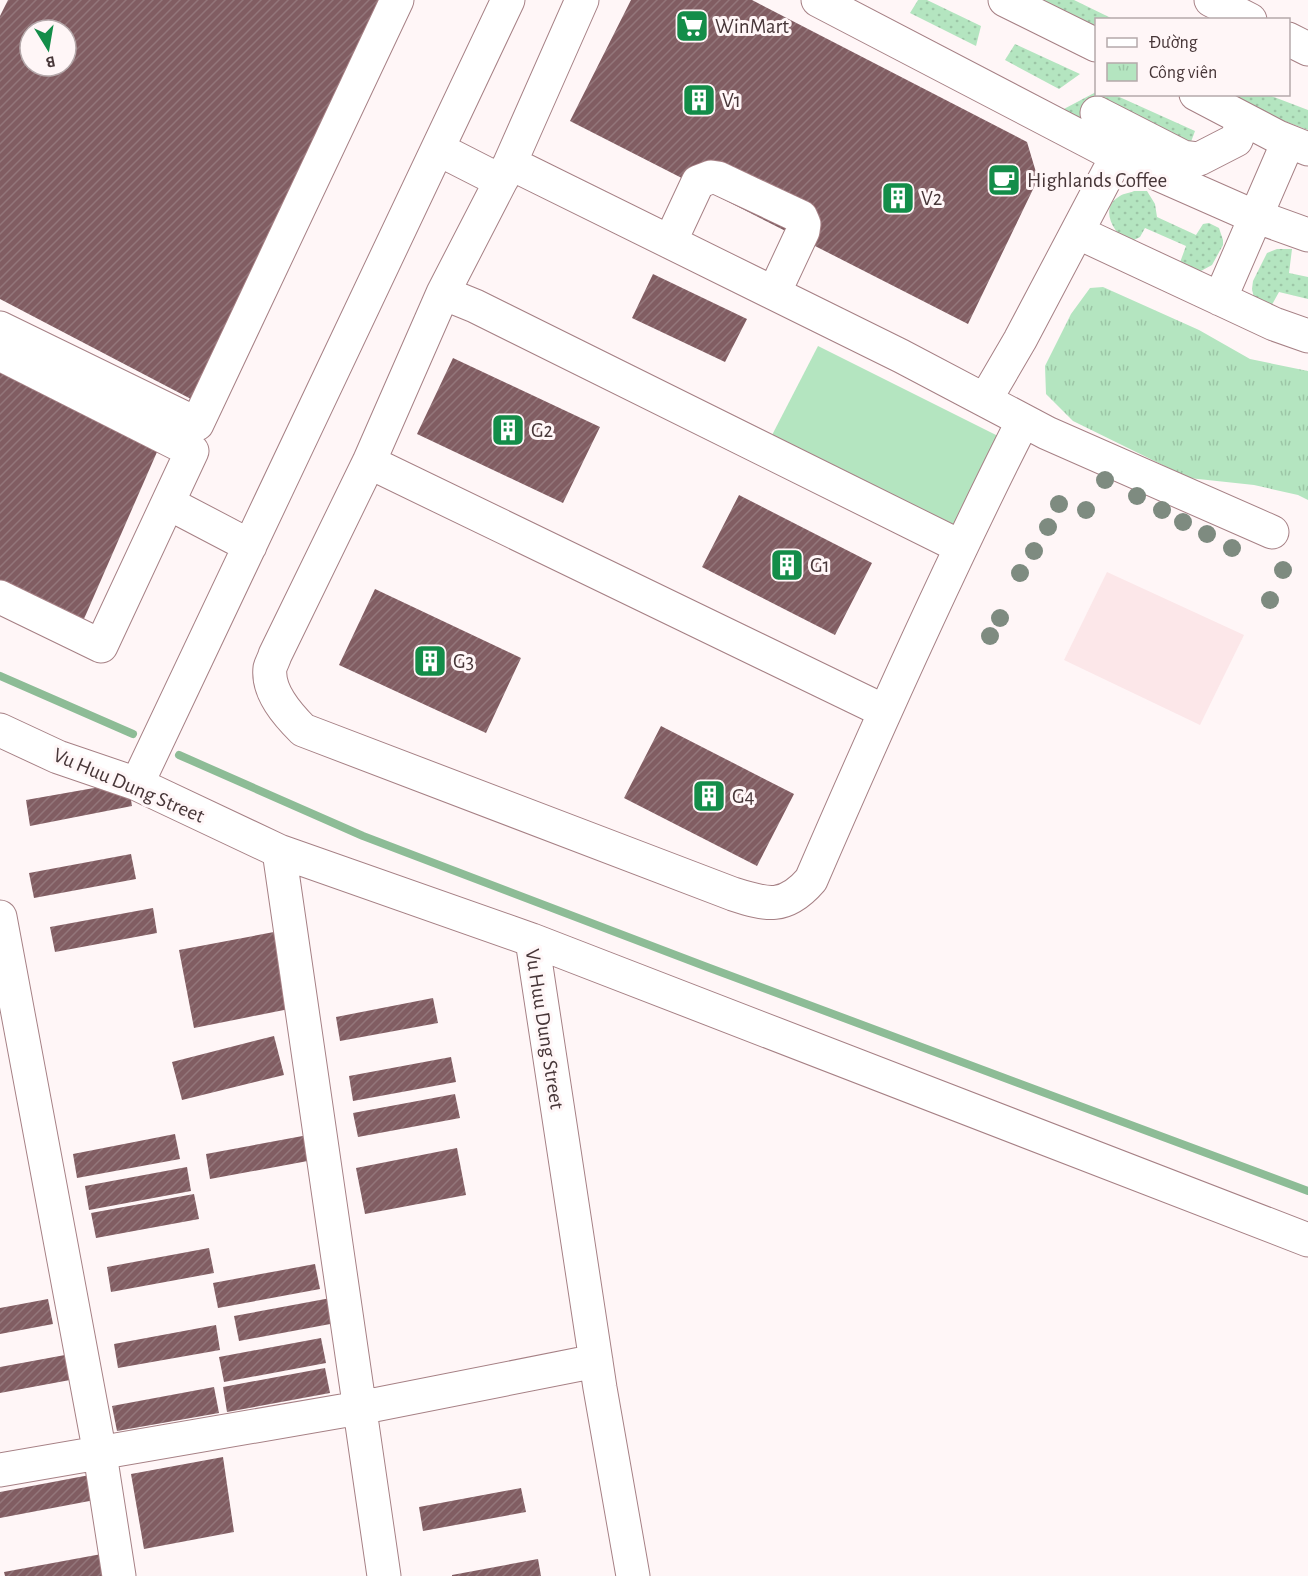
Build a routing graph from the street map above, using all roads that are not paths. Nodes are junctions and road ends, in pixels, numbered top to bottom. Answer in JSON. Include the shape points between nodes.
{"nodes":[{"id":1,"x":397,"y":0,"type":"edge"},
{"id":2,"x":508,"y":0,"type":"edge"},
{"id":3,"x":582,"y":0,"type":"edge"},
{"id":4,"x":818,"y":0,"type":"edge"},
{"id":5,"x":1005,"y":0,"type":"edge"},
{"id":6,"x":1211,"y":0,"type":"edge"},
{"id":7,"x":1246,"y":18,"type":"edge"},
{"id":8,"x":1290,"y":40,"type":"edge"},
{"id":9,"x":1095,"y":45,"type":"edge"},
{"id":10,"x":1308,"y":49,"type":"edge"},
{"id":11,"x":1200,"y":96,"type":"edge"},
{"id":12,"x":1097,"y":113,"type":"dead end"},
{"id":13,"x":1244,"y":120,"type":"junction"},
{"id":14,"x":1298,"y":146,"type":"edge"},
{"id":15,"x":438,"y":149,"type":"junction"},
{"id":16,"x":1117,"y":156,"type":"junction"},
{"id":17,"x":506,"y":171,"type":"junction"},
{"id":18,"x":1256,"y":216,"type":"junction"},
{"id":19,"x":1077,"y":232,"type":"junction"},
{"id":20,"x":1308,"y":235,"type":"edge"},
{"id":21,"x":670,"y":242,"type":"junction"},
{"id":22,"x":442,"y":293,"type":"junction"},
{"id":23,"x":774,"y":293,"type":"junction"},
{"id":24,"x":1220,"y":299,"type":"junction"},
{"id":25,"x":0,"y":328,"type":"edge"},
{"id":26,"x":1308,"y":336,"type":"edge"},
{"id":27,"x":0,"y":354,"type":"edge"},
{"id":28,"x":985,"y":400,"type":"junction"},
{"id":29,"x":1023,"y":421,"type":"junction"},
{"id":30,"x":369,"y":462,"type":"junction"},
{"id":31,"x":168,"y":503,"type":"junction"},
{"id":32,"x":1272,"y":532,"type":"dead end"},
{"id":33,"x":250,"y":546,"type":"junction"},
{"id":34,"x":961,"y":546,"type":"junction"},
{"id":35,"x":0,"y":597,"type":"edge"},
{"id":36,"x":884,"y":711,"type":"junction"},
{"id":37,"x":0,"y":730,"type":"edge"},
{"id":38,"x":137,"y":784,"type":"junction"},
{"id":39,"x":279,"y":851,"type":"junction"},
{"id":40,"x":0,"y":917,"type":"edge"},
{"id":41,"x":532,"y":940,"type":"junction"},
{"id":42,"x":1308,"y":1240,"type":"edge"},
{"id":43,"x":596,"y":1361,"type":"junction"},
{"id":44,"x":359,"y":1408,"type":"junction"},
{"id":45,"x":100,"y":1454,"type":"junction"},
{"id":46,"x":0,"y":1470,"type":"edge"},
{"id":47,"x":119,"y":1576,"type":"edge"},
{"id":48,"x":384,"y":1576,"type":"edge"},
{"id":49,"x":633,"y":1576,"type":"edge"}],
"edges":[{"from":1,"to":25,"type":"main road","via":[[197,424]]},
{"from":2,"to":15,"type":"main road"},
{"from":3,"to":17,"type":"main road"},
{"from":4,"to":16,"type":"main road"},
{"from":5,"to":9,"type":"main road"},
{"from":6,"to":7,"type":"main road"},
{"from":8,"to":10,"type":"main road"},
{"from":11,"to":13,"type":"main road"},
{"from":12,"to":13,"type":"main road","via":[[1183,157],[1199,159],[1236,140]]},
{"from":13,"to":14,"type":"main road"},
{"from":14,"to":18,"type":"main road"},
{"from":15,"to":17,"type":"main road","via":[[489,175]]},
{"from":15,"to":33,"type":"main road"},
{"from":16,"to":18,"type":"main road"},
{"from":16,"to":19,"type":"main road"},
{"from":17,"to":21,"type":"main road"},
{"from":17,"to":22,"type":"main road"},
{"from":18,"to":20,"type":"main road"},
{"from":18,"to":24,"type":"main road"},
{"from":19,"to":24,"type":"main road"},
{"from":19,"to":28,"type":"main road"},
{"from":21,"to":23,"type":"main road"},
{"from":21,"to":23,"type":"main road","via":[[698,182],[705,178],[718,178],[801,217],[803,231]]},
{"from":22,"to":30,"type":"main road"},
{"from":22,"to":34,"type":"main road","via":[[486,311]]},
{"from":23,"to":28,"type":"main road"},
{"from":24,"to":26,"type":"main road"},
{"from":27,"to":31,"type":"main road","via":[[192,451]]},
{"from":28,"to":29,"type":"main road"},
{"from":29,"to":32,"type":"main road"},
{"from":29,"to":34,"type":"main road"},
{"from":30,"to":36,"type":"main road"},
{"from":30,"to":36,"type":"main road","via":[[270,670],[280,702],[303,730],[733,894],[771,903],[787,900],[811,880]]},
{"from":31,"to":33,"type":"main road"},
{"from":31,"to":35,"type":"main road","via":[[101,646]]},
{"from":33,"to":38,"type":"main road"},
{"from":34,"to":36,"type":"main road"},
{"from":37,"to":38,"type":"main road","name":"Vu Huu Dung Street","via":[[58,757]]},
{"from":38,"to":39,"type":"main road","name":"Vu Huu Dung Street"},
{"from":39,"to":41,"type":"main road","name":"Vu Huu Dung Street"},
{"from":39,"to":44,"type":"main road"},
{"from":40,"to":45,"type":"main road"},
{"from":41,"to":42,"type":"main road"},
{"from":41,"to":43,"type":"main road","name":"Vu Huu Dung Street"},
{"from":43,"to":44,"type":"main road"},
{"from":43,"to":49,"type":"main road","name":"Vu Huu Dung Street"},
{"from":44,"to":45,"type":"main road"},
{"from":44,"to":48,"type":"main road"},
{"from":45,"to":46,"type":"main road"},
{"from":45,"to":47,"type":"main road"}]}
